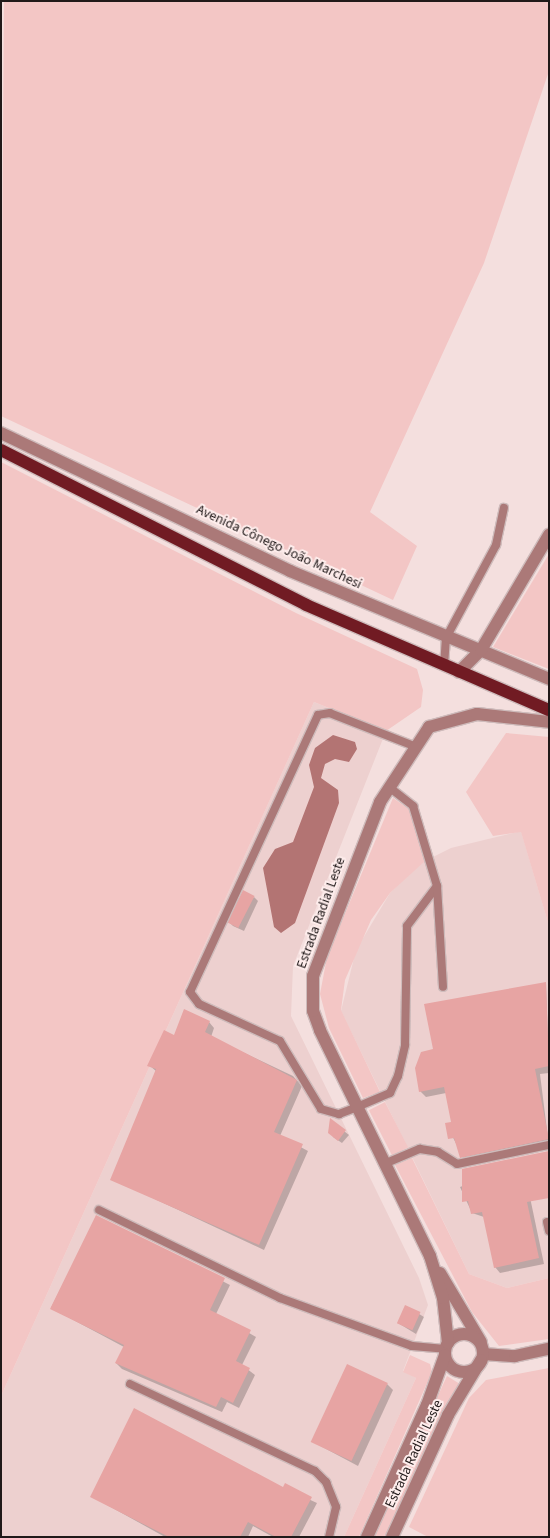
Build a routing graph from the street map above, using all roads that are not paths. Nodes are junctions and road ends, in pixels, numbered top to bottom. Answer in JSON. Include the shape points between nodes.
{"nodes":[{"id":1,"x":1,"y":433,"type":"edge"},
{"id":2,"x":1,"y":450,"type":"edge"},
{"id":3,"x":504,"y":508,"type":"dead end"},
{"id":4,"x":549,"y":535,"type":"edge"},
{"id":5,"x":446,"y":638,"type":"junction"},
{"id":6,"x":480,"y":650,"type":"junction"},
{"id":7,"x":444,"y":666,"type":"junction"},
{"id":8,"x":459,"y":672,"type":"junction"},
{"id":9,"x":549,"y":679,"type":"edge"},
{"id":10,"x":549,"y":710,"type":"edge"},
{"id":11,"x":549,"y":722,"type":"edge"},
{"id":12,"x":414,"y":746,"type":"junction"},
{"id":13,"x":389,"y":787,"type":"junction"},
{"id":14,"x":438,"y":886,"type":"junction"},
{"id":15,"x":443,"y":987,"type":"dead end"},
{"id":16,"x":357,"y":1107,"type":"junction"},
{"id":17,"x":549,"y":1145,"type":"edge"},
{"id":18,"x":384,"y":1164,"type":"junction"},
{"id":19,"x":99,"y":1210,"type":"dead end"},
{"id":20,"x":547,"y":1222,"type":"dead end"},
{"id":21,"x":549,"y":1231,"type":"edge"},
{"id":22,"x":430,"y":1256,"type":"junction"},
{"id":23,"x":446,"y":1349,"type":"junction"},
{"id":24,"x":549,"y":1349,"type":"edge"},
{"id":25,"x":482,"y":1354,"type":"junction"},
{"id":26,"x":130,"y":1384,"type":"dead end"},
{"id":27,"x":329,"y":1537,"type":"edge"},
{"id":28,"x":367,"y":1537,"type":"edge"},
{"id":29,"x":392,"y":1537,"type":"edge"}],
"edges":[{"from":1,"to":5,"type":"street","name":"Avenida Cônego João Marchesi","via":[[290,571]]},
{"from":2,"to":7,"type":"main road","via":[[306,605]]},
{"from":3,"to":5,"type":"lane","via":[[496,545]]},
{"from":4,"to":6,"type":"street"},
{"from":5,"to":6,"type":"street","name":"Avenida Cônego João Marchesi"},
{"from":5,"to":7,"type":"lane"},
{"from":6,"to":8,"type":"street"},
{"from":6,"to":9,"type":"street","name":"Avenida Cônego João Marchesi"},
{"from":7,"to":8,"type":"main road"},
{"from":8,"to":10,"type":"main road"},
{"from":11,"to":12,"type":"street","name":"Estrada Radial Leste","via":[[461,716],[429,727]]},
{"from":12,"to":13,"type":"street","name":"Estrada Radial Leste"},
{"from":12,"to":16,"type":"lane","via":[[330,713],[318,715],[190,985],[199,1004],[280,1041],[321,1109],[339,1114]]},
{"from":13,"to":14,"type":"lane","via":[[413,806]]},
{"from":13,"to":16,"type":"street","name":"Estrada Radial Leste","via":[[313,976],[314,1011],[320,1030]]},
{"from":14,"to":15,"type":"lane"},
{"from":14,"to":16,"type":"lane","via":[[407,926],[405,1045],[398,1076],[390,1093]]},
{"from":16,"to":18,"type":"street","name":"Estrada Radial Leste"},
{"from":17,"to":18,"type":"lane","via":[[457,1164],[438,1152],[420,1149]]},
{"from":18,"to":22,"type":"street","name":"Estrada Radial Leste"},
{"from":19,"to":23,"type":"lane","via":[[280,1298],[412,1346]]},
{"from":20,"to":21,"type":"lane"},
{"from":22,"to":23,"type":"street","name":"Estrada Radial Leste","via":[[443,1298]]},
{"from":22,"to":25,"type":"street"},
{"from":23,"to":25,"type":"street","via":[[457,1335],[470,1335]]},
{"from":23,"to":25,"type":"street","via":[[450,1366],[461,1372],[473,1370]]},
{"from":23,"to":28,"type":"street","name":"Estrada Radial Leste","via":[[428,1405]]},
{"from":24,"to":25,"type":"street","via":[[515,1356]]},
{"from":25,"to":29,"type":"street","name":"Estrada Radial Leste","via":[[448,1415]]},
{"from":26,"to":27,"type":"lane","via":[[315,1471],[326,1482],[336,1507]]}]}
